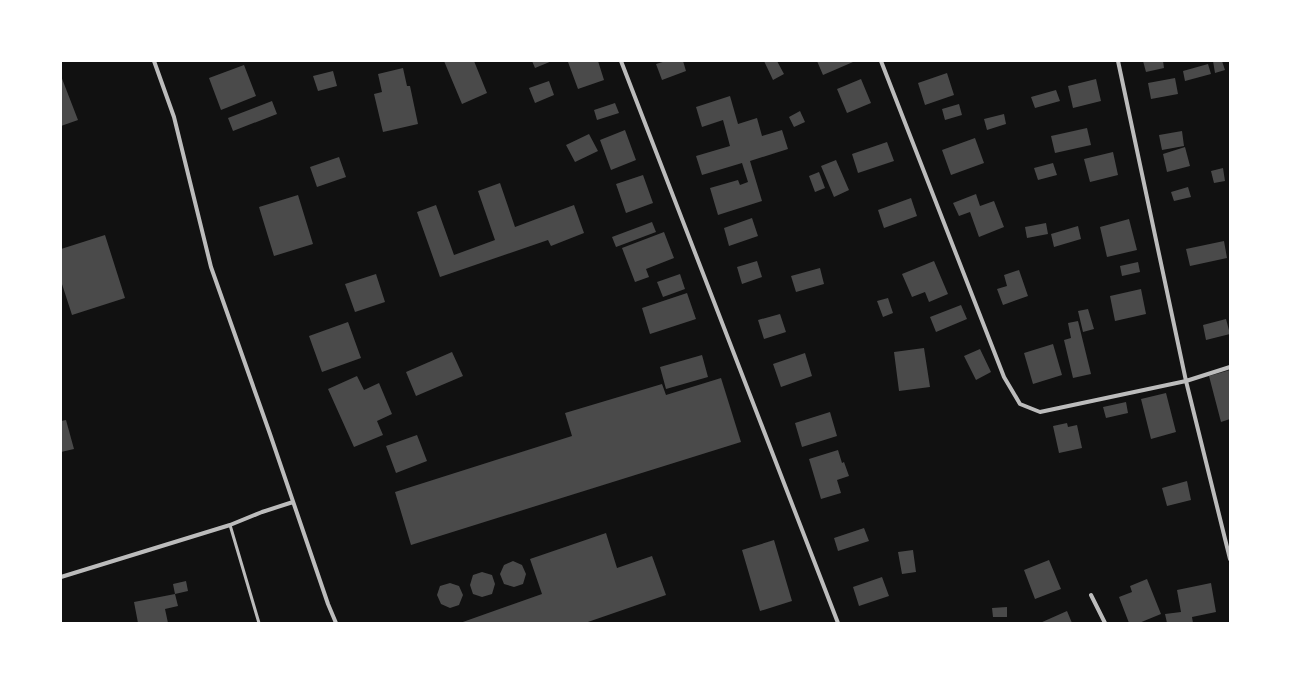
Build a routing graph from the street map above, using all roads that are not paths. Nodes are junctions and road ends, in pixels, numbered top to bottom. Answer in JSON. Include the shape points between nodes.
{"nodes":[{"id":1,"x":154,"y":61,"type":"edge"},
{"id":2,"x":621,"y":61,"type":"edge"},
{"id":3,"x":881,"y":61,"type":"edge"},
{"id":4,"x":1118,"y":61,"type":"edge"},
{"id":5,"x":1230,"y":367,"type":"edge"},
{"id":6,"x":1186,"y":381,"type":"junction"},
{"id":7,"x":293,"y":502,"type":"junction"},
{"id":8,"x":230,"y":525,"type":"junction"},
{"id":9,"x":1230,"y":560,"type":"edge"},
{"id":10,"x":61,"y":576,"type":"edge"},
{"id":11,"x":1091,"y":595,"type":"dead end"},
{"id":12,"x":259,"y":623,"type":"edge"},
{"id":13,"x":336,"y":623,"type":"edge"},
{"id":14,"x":838,"y":623,"type":"edge"},
{"id":15,"x":1105,"y":623,"type":"edge"}],
"edges":[{"from":1,"to":7,"type":"street","via":[[174,117],[211,267]]},
{"from":2,"to":14,"type":"street"},
{"from":3,"to":6,"type":"street","via":[[1004,377],[1020,404],[1040,412]]},
{"from":4,"to":6,"type":"street"},
{"from":5,"to":6,"type":"street"},
{"from":6,"to":9,"type":"street"},
{"from":7,"to":8,"type":"street"},
{"from":7,"to":13,"type":"street"},
{"from":8,"to":10,"type":"street"},
{"from":8,"to":12,"type":"lane"},
{"from":11,"to":15,"type":"street"}]}
